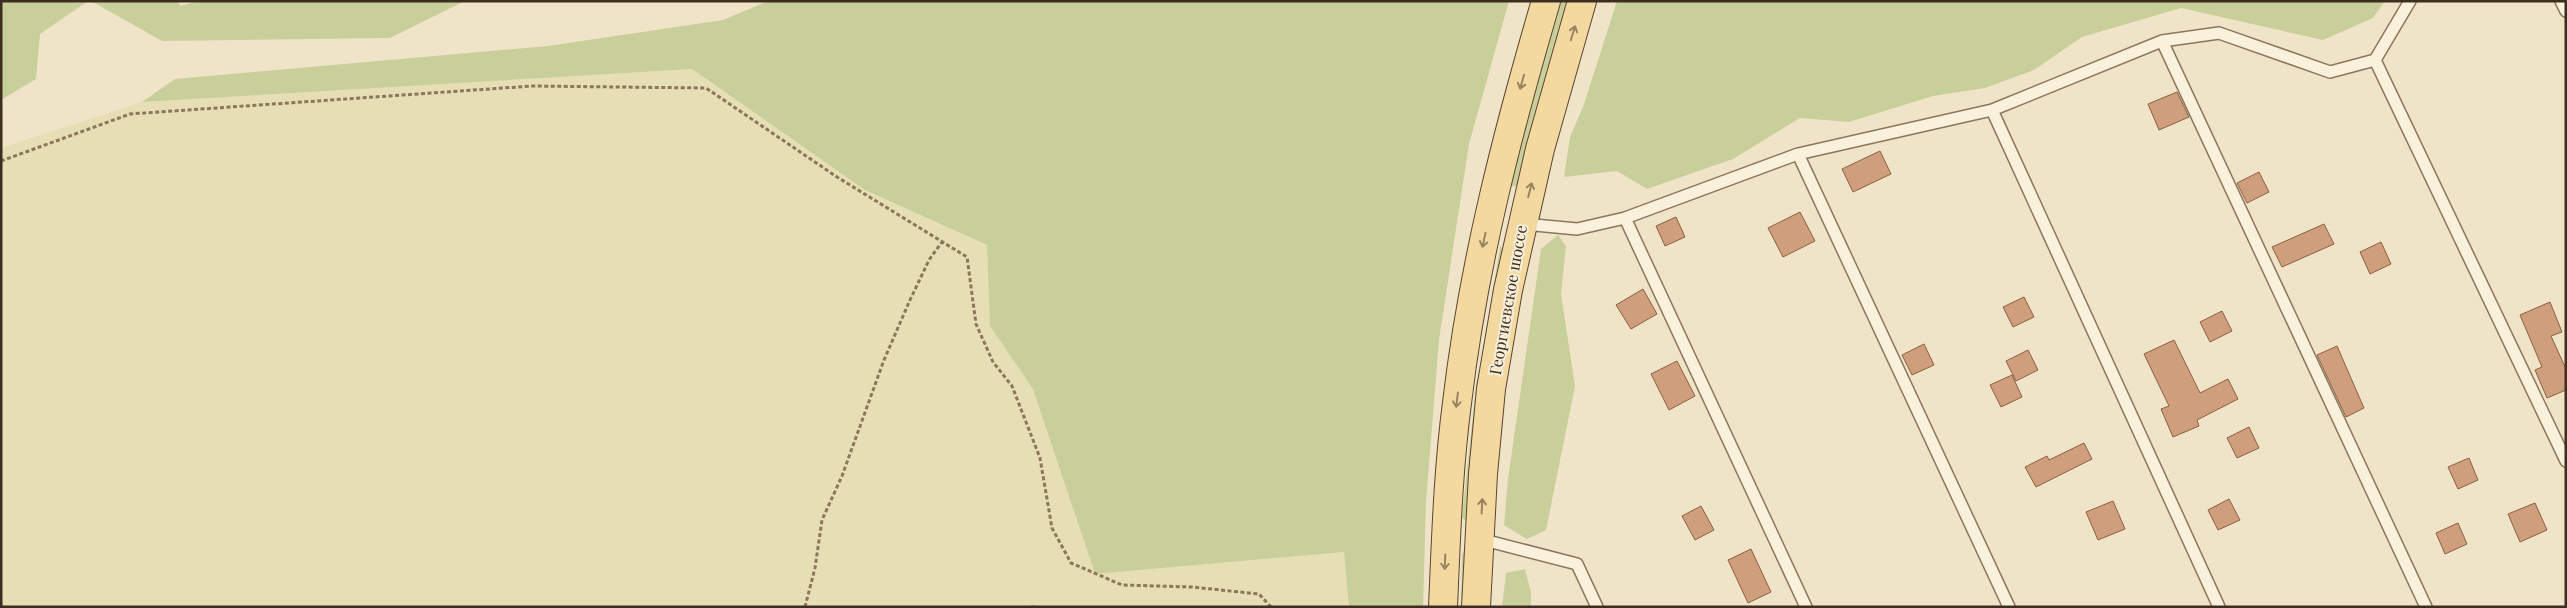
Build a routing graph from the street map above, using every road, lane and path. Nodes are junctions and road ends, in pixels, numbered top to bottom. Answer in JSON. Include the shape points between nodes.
{"nodes":[{"id":1,"x":1546,"y":1,"type":"edge"},
{"id":2,"x":1582,"y":1,"type":"edge"},
{"id":3,"x":2410,"y":1,"type":"edge"},
{"id":4,"x":2561,"y":1,"type":"edge"},
{"id":5,"x":2566,"y":11,"type":"edge"},
{"id":6,"x":2162,"y":41,"type":"junction"},
{"id":7,"x":2375,"y":60,"type":"junction"},
{"id":8,"x":1992,"y":110,"type":"junction"},
{"id":9,"x":1798,"y":154,"type":"junction"},
{"id":10,"x":1,"y":161,"type":"edge"},
{"id":11,"x":1625,"y":218,"type":"junction"},
{"id":12,"x":1522,"y":224,"type":"junction"},
{"id":13,"x":942,"y":242,"type":"junction"},
{"id":14,"x":2566,"y":461,"type":"edge"},
{"id":15,"x":1480,"y":539,"type":"junction"},
{"id":16,"x":805,"y":607,"type":"edge"},
{"id":17,"x":1031,"y":607,"type":"edge"},
{"id":18,"x":1036,"y":607,"type":"edge"},
{"id":19,"x":1272,"y":607,"type":"edge"},
{"id":20,"x":1443,"y":607,"type":"edge"},
{"id":21,"x":1476,"y":607,"type":"edge"},
{"id":22,"x":1597,"y":607,"type":"edge"},
{"id":23,"x":1806,"y":607,"type":"edge"},
{"id":24,"x":2010,"y":607,"type":"edge"},
{"id":25,"x":2219,"y":607,"type":"edge"},
{"id":26,"x":2426,"y":607,"type":"edge"}],
"edges":[{"from":1,"to":20,"type":"main road","name":"Георгиевское шоссе","one_way":true,"via":[[1508,131],[1477,275],[1451,458]]},
{"from":12,"to":2,"type":"main road","name":"Георгиевское шоссе","one_way":true,"via":[[1547,121]]},
{"from":3,"to":7,"type":"lane"},
{"from":4,"to":5,"type":"lane"},
{"from":6,"to":7,"type":"lane","via":[[2219,33],[2330,72]]},
{"from":6,"to":8,"type":"lane"},
{"from":6,"to":26,"type":"lane"},
{"from":7,"to":14,"type":"lane"},
{"from":8,"to":9,"type":"lane"},
{"from":8,"to":25,"type":"lane"},
{"from":9,"to":11,"type":"lane"},
{"from":9,"to":24,"type":"lane"},
{"from":10,"to":13,"type":"path","via":[[130,114],[532,86],[706,88],[837,177]]},
{"from":11,"to":12,"type":"lane","via":[[1577,230]]},
{"from":11,"to":23,"type":"lane"},
{"from":15,"to":12,"type":"main road","name":"Георгиевское шоссе","one_way":true,"via":[[1492,389]]},
{"from":13,"to":16,"type":"path","via":[[910,300],[884,360],[842,476],[822,520]]},
{"from":13,"to":19,"type":"path","via":[[967,257],[976,324],[993,362],[1012,386],[1040,458],[1052,528],[1071,562],[1122,585],[1192,587],[1259,594]]},
{"from":15,"to":21,"type":"main road","name":"Георгиевское шоссе"},
{"from":15,"to":22,"type":"lane","via":[[1577,564]]},
{"from":17,"to":18,"type":"path"}]}
